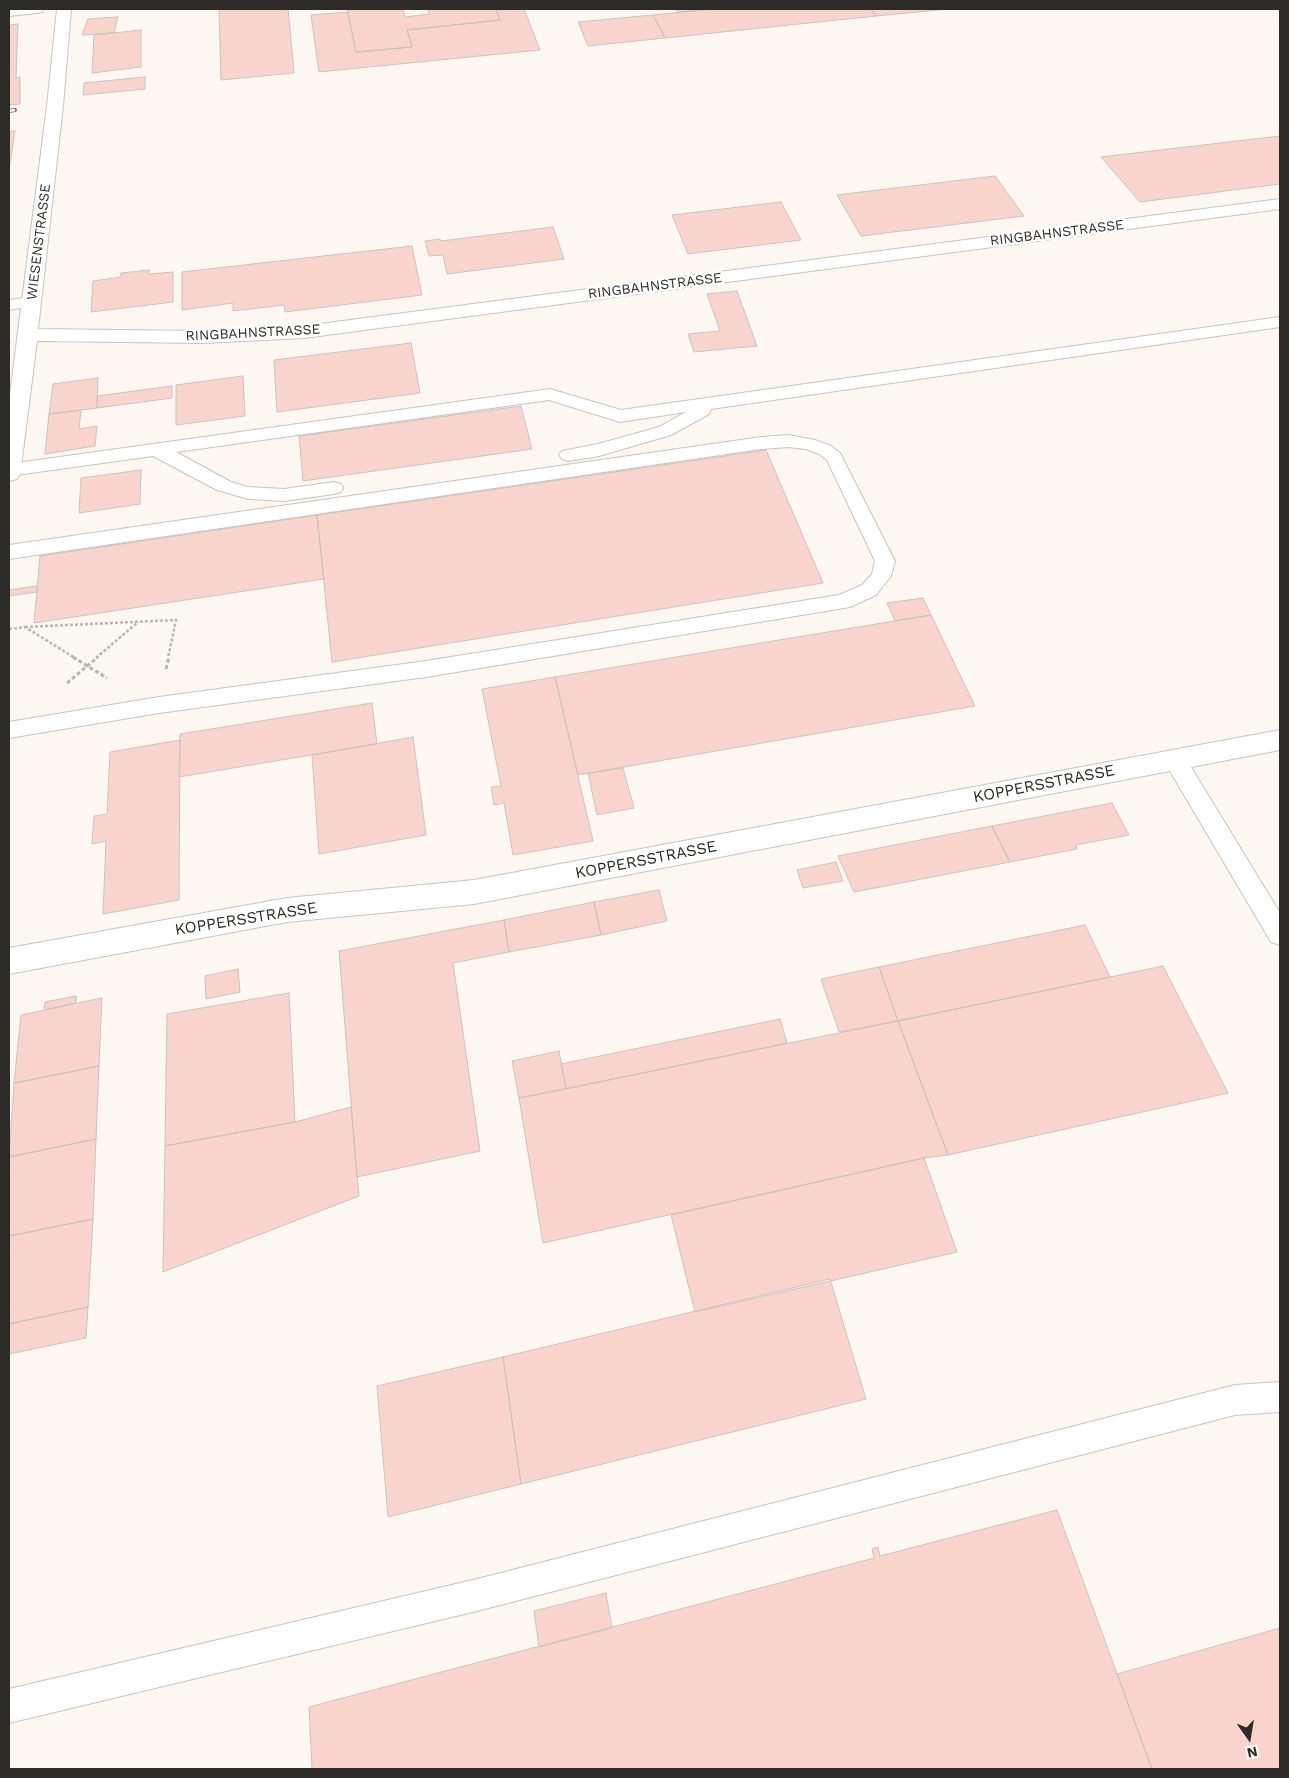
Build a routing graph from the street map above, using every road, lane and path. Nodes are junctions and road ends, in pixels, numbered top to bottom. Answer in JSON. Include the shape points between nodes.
{"nodes":[{"id":1,"x":38,"y":9,"type":"edge"},
{"id":2,"x":64,"y":9,"type":"edge"},
{"id":3,"x":9,"y":12,"type":"edge"},
{"id":4,"x":1280,"y":204,"type":"edge"},
{"id":5,"x":32,"y":302,"type":"junction"},
{"id":6,"x":9,"y":305,"type":"edge"},
{"id":7,"x":1280,"y":322,"type":"edge"},
{"id":8,"x":28,"y":335,"type":"junction"},
{"id":9,"x":717,"y":402,"type":"junction"},
{"id":10,"x":157,"y":450,"type":"junction"},
{"id":11,"x":9,"y":470,"type":"edge"},
{"id":12,"x":9,"y":474,"type":"edge"},
{"id":13,"x":9,"y":552,"type":"edge"},
{"id":14,"x":138,"y":622,"type":"junction"},
{"id":15,"x":25,"y":627,"type":"junction"},
{"id":16,"x":9,"y":629,"type":"edge"},
{"id":17,"x":87,"y":666,"type":"junction"},
{"id":18,"x":65,"y":685,"type":"dead end"},
{"id":19,"x":159,"y":706,"type":"junction"},
{"id":20,"x":9,"y":730,"type":"edge"},
{"id":21,"x":1280,"y":740,"type":"edge"},
{"id":22,"x":1175,"y":760,"type":"junction"},
{"id":23,"x":1280,"y":934,"type":"edge"},
{"id":24,"x":9,"y":961,"type":"edge"},
{"id":25,"x":1280,"y":1397,"type":"edge"},
{"id":26,"x":9,"y":1706,"type":"edge"}],
"edges":[{"from":1,"to":3,"type":"street"},
{"from":2,"to":5,"type":"street","name":"WIESENSTRASSE"},
{"from":4,"to":8,"type":"street","name":"RINGBAHNSTRASSE","via":[[304,332],[203,337]]},
{"from":5,"to":6,"type":"lane"},
{"from":5,"to":8,"type":"street","name":"WIESENSTRASSE"},
{"from":7,"to":9,"type":"lane"},
{"from":8,"to":11,"type":"street","name":"WIESENSTRASSE"},
{"from":9,"to":10,"type":"lane","via":[[620,416],[550,394]]},
{"from":9,"to":10,"type":"lane","via":[[665,431],[599,450],[284,495],[248,493],[224,486]]},
{"from":10,"to":11,"type":"lane"},
{"from":11,"to":12,"type":"street","name":"WIESENSTRASSE"},
{"from":13,"to":19,"type":"lane","via":[[788,441],[809,444],[834,457],[885,562],[881,576],[869,590],[843,602],[426,669]]},
{"from":14,"to":15,"type":"path"},
{"from":14,"to":17,"type":"path"},
{"from":14,"to":19,"type":"path","via":[[176,620]]},
{"from":15,"to":16,"type":"path"},
{"from":15,"to":17,"type":"path"},
{"from":17,"to":18,"type":"path"},
{"from":17,"to":19,"type":"path"},
{"from":19,"to":20,"type":"lane"},
{"from":21,"to":22,"type":"street","name":"KOPPERSSTRASSE"},
{"from":22,"to":23,"type":"lane"},
{"from":22,"to":24,"type":"street","name":"KOPPERSSTRASSE","via":[[474,892],[287,910]]},
{"from":25,"to":26,"type":"lane","via":[[1235,1400],[477,1595]]}]}
